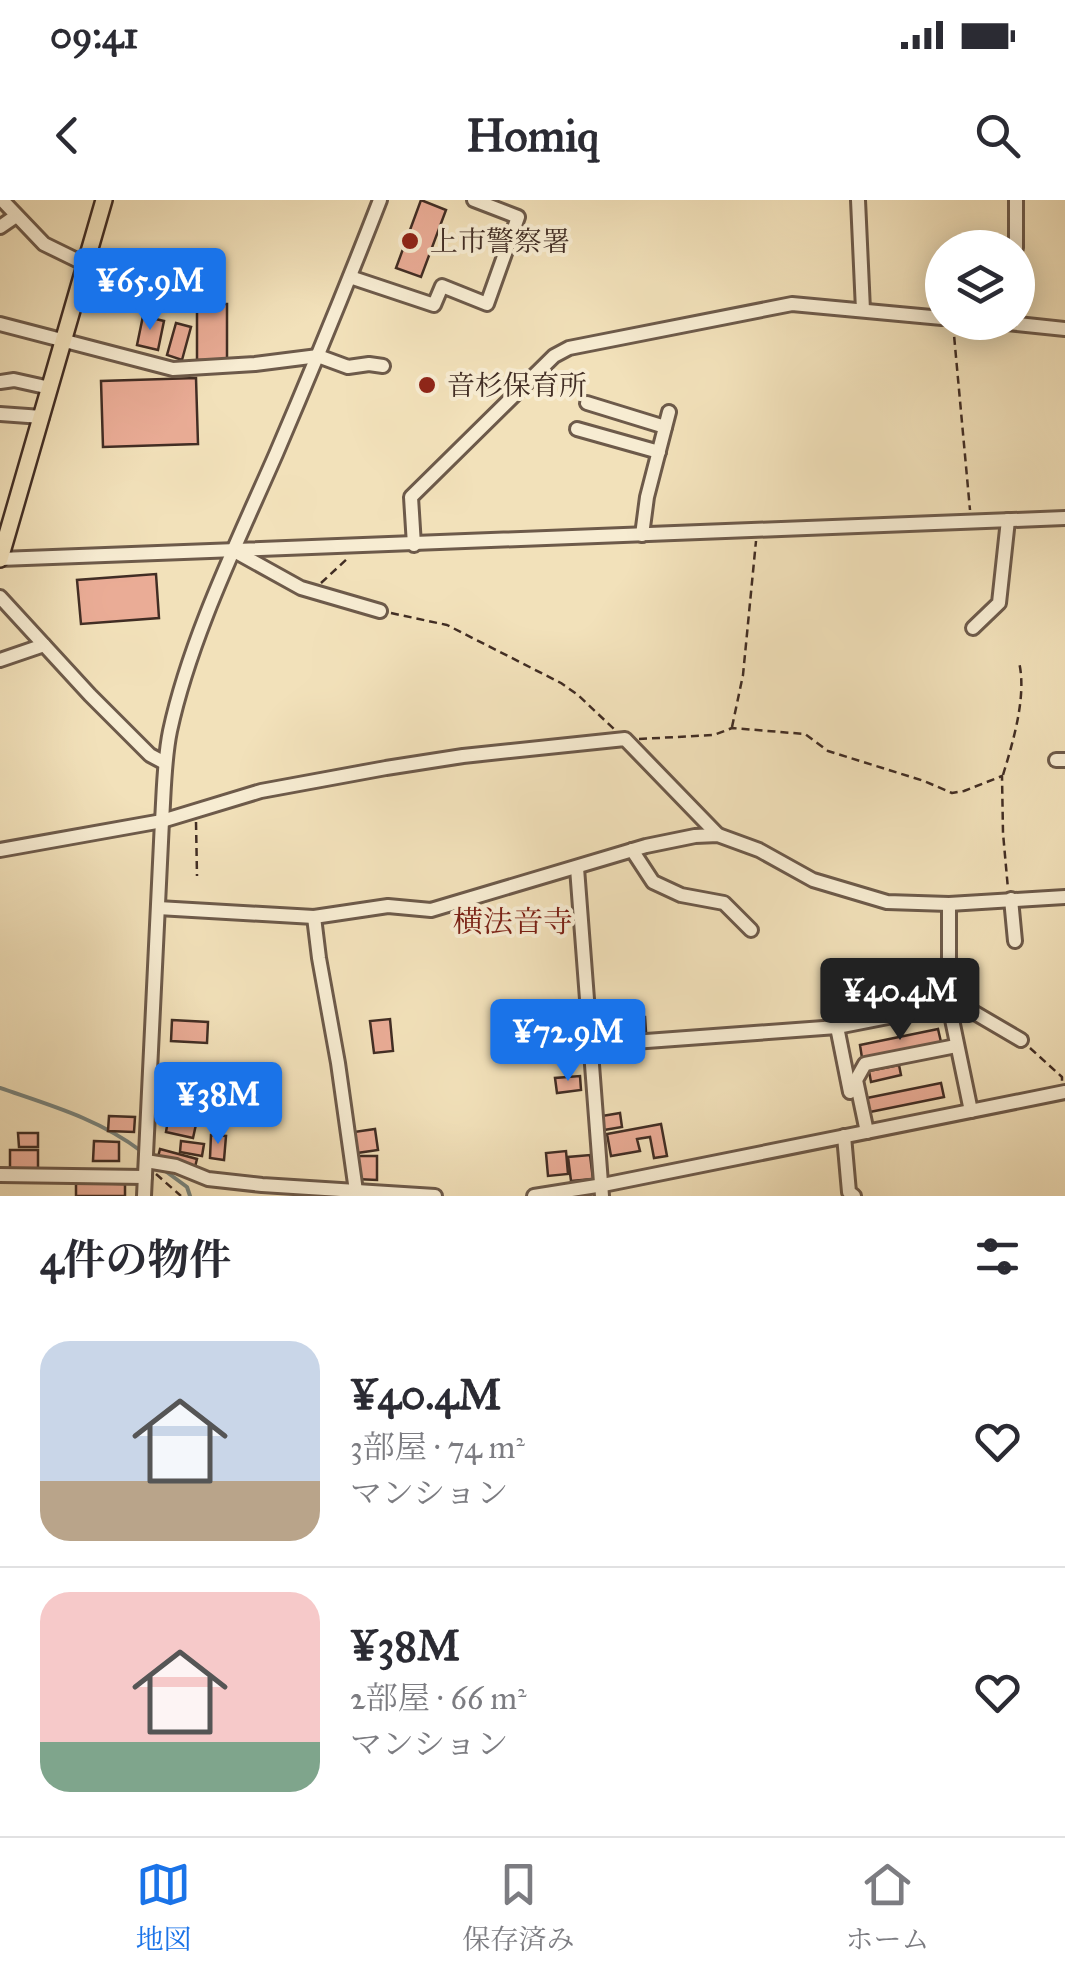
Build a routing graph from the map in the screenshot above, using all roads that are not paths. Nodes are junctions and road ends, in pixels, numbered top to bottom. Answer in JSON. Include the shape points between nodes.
{"nodes":[{"id":1,"x":2,"y":200,"type":"edge"},
{"id":2,"x":104,"y":200,"type":"edge"},
{"id":3,"x":380,"y":200,"type":"edge"},
{"id":4,"x":474,"y":200,"type":"edge"},
{"id":5,"x":858,"y":200,"type":"edge"},
{"id":6,"x":1016,"y":200,"type":"edge"},
{"id":7,"x":16,"y":216,"type":"junction"},
{"id":8,"x":0,"y":228,"type":"edge"},
{"id":9,"x":1016,"y":230,"type":"edge"},
{"id":10,"x":85,"y":264,"type":"junction"},
{"id":11,"x":350,"y":277,"type":"junction"},
{"id":12,"x":863,"y":310,"type":"junction"},
{"id":13,"x":925,"y":316,"type":"edge"},
{"id":14,"x":0,"y":324,"type":"edge"},
{"id":15,"x":1035,"y":325,"type":"edge"},
{"id":16,"x":1065,"y":328,"type":"edge"},
{"id":17,"x":64,"y":341,"type":"junction"},
{"id":18,"x":318,"y":356,"type":"junction"},
{"id":19,"x":383,"y":366,"type":"dead end"},
{"id":20,"x":0,"y":382,"type":"edge"},
{"id":21,"x":50,"y":388,"type":"junction"},
{"id":22,"x":587,"y":403,"type":"dead end"},
{"id":23,"x":669,"y":412,"type":"dead end"},
{"id":24,"x":0,"y":414,"type":"edge"},
{"id":25,"x":42,"y":417,"type":"junction"},
{"id":26,"x":665,"y":427,"type":"junction"},
{"id":27,"x":577,"y":429,"type":"dead end"},
{"id":28,"x":658,"y":452,"type":"junction"},
{"id":29,"x":1065,"y":518,"type":"edge"},
{"id":30,"x":1008,"y":520,"type":"junction"},
{"id":31,"x":642,"y":535,"type":"junction"},
{"id":32,"x":414,"y":544,"type":"junction"},
{"id":33,"x":234,"y":551,"type":"junction"},
{"id":34,"x":0,"y":559,"type":"edge"},
{"id":35,"x":0,"y":597,"type":"edge"},
{"id":36,"x":380,"y":611,"type":"road end"},
{"id":37,"x":973,"y":628,"type":"dead end"},
{"id":38,"x":44,"y":645,"type":"junction"},
{"id":39,"x":0,"y":660,"type":"edge"},
{"id":40,"x":165,"y":763,"type":"junction"},
{"id":41,"x":162,"y":822,"type":"junction"},
{"id":42,"x":718,"y":835,"type":"junction"},
{"id":43,"x":0,"y":850,"type":"edge"},
{"id":44,"x":632,"y":850,"type":"junction"},
{"id":45,"x":577,"y":868,"type":"junction"},
{"id":46,"x":1065,"y":897,"type":"edge"},
{"id":47,"x":1011,"y":899,"type":"junction"},
{"id":48,"x":949,"y":904,"type":"junction"},
{"id":49,"x":158,"y":908,"type":"junction"},
{"id":50,"x":314,"y":917,"type":"junction"},
{"id":51,"x":751,"y":930,"type":"dead end"},
{"id":52,"x":1015,"y":941,"type":"dead end"},
{"id":53,"x":949,"y":1005,"type":"junction"},
{"id":54,"x":837,"y":1028,"type":"junction"},
{"id":55,"x":1021,"y":1040,"type":"road end"},
{"id":56,"x":592,"y":1045,"type":"junction"},
{"id":57,"x":956,"y":1046,"type":"junction"},
{"id":58,"x":1064,"y":1092,"type":"edge"},
{"id":59,"x":971,"y":1111,"type":"junction"},
{"id":60,"x":857,"y":1134,"type":"junction"},
{"id":61,"x":146,"y":1161,"type":"junction"},
{"id":62,"x":0,"y":1176,"type":"edge"},
{"id":63,"x":145,"y":1177,"type":"junction"},
{"id":64,"x":602,"y":1190,"type":"edge"},
{"id":65,"x":356,"y":1191,"type":"junction"},
{"id":66,"x":330,"y":1192,"type":"edge"},
{"id":67,"x":410,"y":1195,"type":"edge"},
{"id":68,"x":144,"y":1196,"type":"edge"},
{"id":69,"x":435,"y":1196,"type":"edge"},
{"id":70,"x":534,"y":1196,"type":"edge"},
{"id":71,"x":854,"y":1196,"type":"edge"}],
"edges":[{"from":1,"to":7,"type":"street"},
{"from":2,"to":10,"type":"main road"},
{"from":3,"to":11,"type":"street"},
{"from":4,"to":11,"type":"street","via":[[518,217],[487,304],[442,286],[434,305]]},
{"from":5,"to":12,"type":"street"},
{"from":6,"to":9,"type":"street"},
{"from":7,"to":8,"type":"street"},
{"from":7,"to":10,"type":"street","via":[[44,244]]},
{"from":10,"to":17,"type":"main road"},
{"from":11,"to":18,"type":"street"},
{"from":12,"to":13,"type":"street"},
{"from":12,"to":32,"type":"street","via":[[792,304],[569,348],[411,497]]},
{"from":14,"to":17,"type":"street"},
{"from":15,"to":16,"type":"street"},
{"from":17,"to":18,"type":"street","via":[[174,369]]},
{"from":17,"to":21,"type":"main road"},
{"from":18,"to":19,"type":"street","via":[[348,367]]},
{"from":18,"to":33,"type":"street"},
{"from":20,"to":21,"type":"street"},
{"from":21,"to":25,"type":"main road"},
{"from":22,"to":26,"type":"street"},
{"from":23,"to":26,"type":"street"},
{"from":24,"to":25,"type":"street"},
{"from":25,"to":34,"type":"main road"},
{"from":26,"to":28,"type":"street"},
{"from":27,"to":28,"type":"street"},
{"from":28,"to":31,"type":"street"},
{"from":29,"to":30,"type":"street"},
{"from":30,"to":31,"type":"street"},
{"from":30,"to":37,"type":"street","via":[[1000,602]]},
{"from":31,"to":32,"type":"street"},
{"from":32,"to":33,"type":"street"},
{"from":33,"to":34,"type":"street"},
{"from":33,"to":36,"type":"street","via":[[302,588]]},
{"from":33,"to":40,"type":"street","via":[[182,684]]},
{"from":35,"to":38,"type":"street"},
{"from":38,"to":39,"type":"street"},
{"from":38,"to":40,"type":"street"},
{"from":40,"to":41,"type":"street"},
{"from":41,"to":42,"type":"street","via":[[261,791],[386,768],[625,740]]},
{"from":41,"to":43,"type":"street"},
{"from":41,"to":49,"type":"street"},
{"from":42,"to":44,"type":"street"},
{"from":42,"to":48,"type":"street","via":[[813,880],[887,902]]},
{"from":44,"to":45,"type":"street"},
{"from":44,"to":51,"type":"street","via":[[653,882],[724,903]]},
{"from":45,"to":50,"type":"street","via":[[430,910],[388,906]]},
{"from":45,"to":56,"type":"street"},
{"from":46,"to":47,"type":"street"},
{"from":47,"to":48,"type":"street"},
{"from":47,"to":52,"type":"street"},
{"from":48,"to":53,"type":"street"},
{"from":49,"to":50,"type":"street"},
{"from":49,"to":61,"type":"street"},
{"from":50,"to":65,"type":"street"},
{"from":53,"to":54,"type":"street"},
{"from":53,"to":55,"type":"street","via":[[963,1006]]},
{"from":53,"to":57,"type":"street"},
{"from":54,"to":56,"type":"street"},
{"from":54,"to":60,"type":"street"},
{"from":56,"to":64,"type":"street"},
{"from":57,"to":59,"type":"street"},
{"from":57,"to":60,"type":"street","via":[[866,1064],[856,1080]]},
{"from":58,"to":59,"type":"street"},
{"from":59,"to":60,"type":"street"},
{"from":60,"to":64,"type":"street"},
{"from":60,"to":71,"type":"street","via":[[849,1192]]},
{"from":61,"to":63,"type":"street"},
{"from":61,"to":66,"type":"street","via":[[208,1178]]},
{"from":62,"to":63,"type":"street"},
{"from":63,"to":68,"type":"street"},
{"from":64,"to":70,"type":"street"},
{"from":65,"to":66,"type":"street"},
{"from":65,"to":67,"type":"street"},
{"from":67,"to":69,"type":"street"}]}
